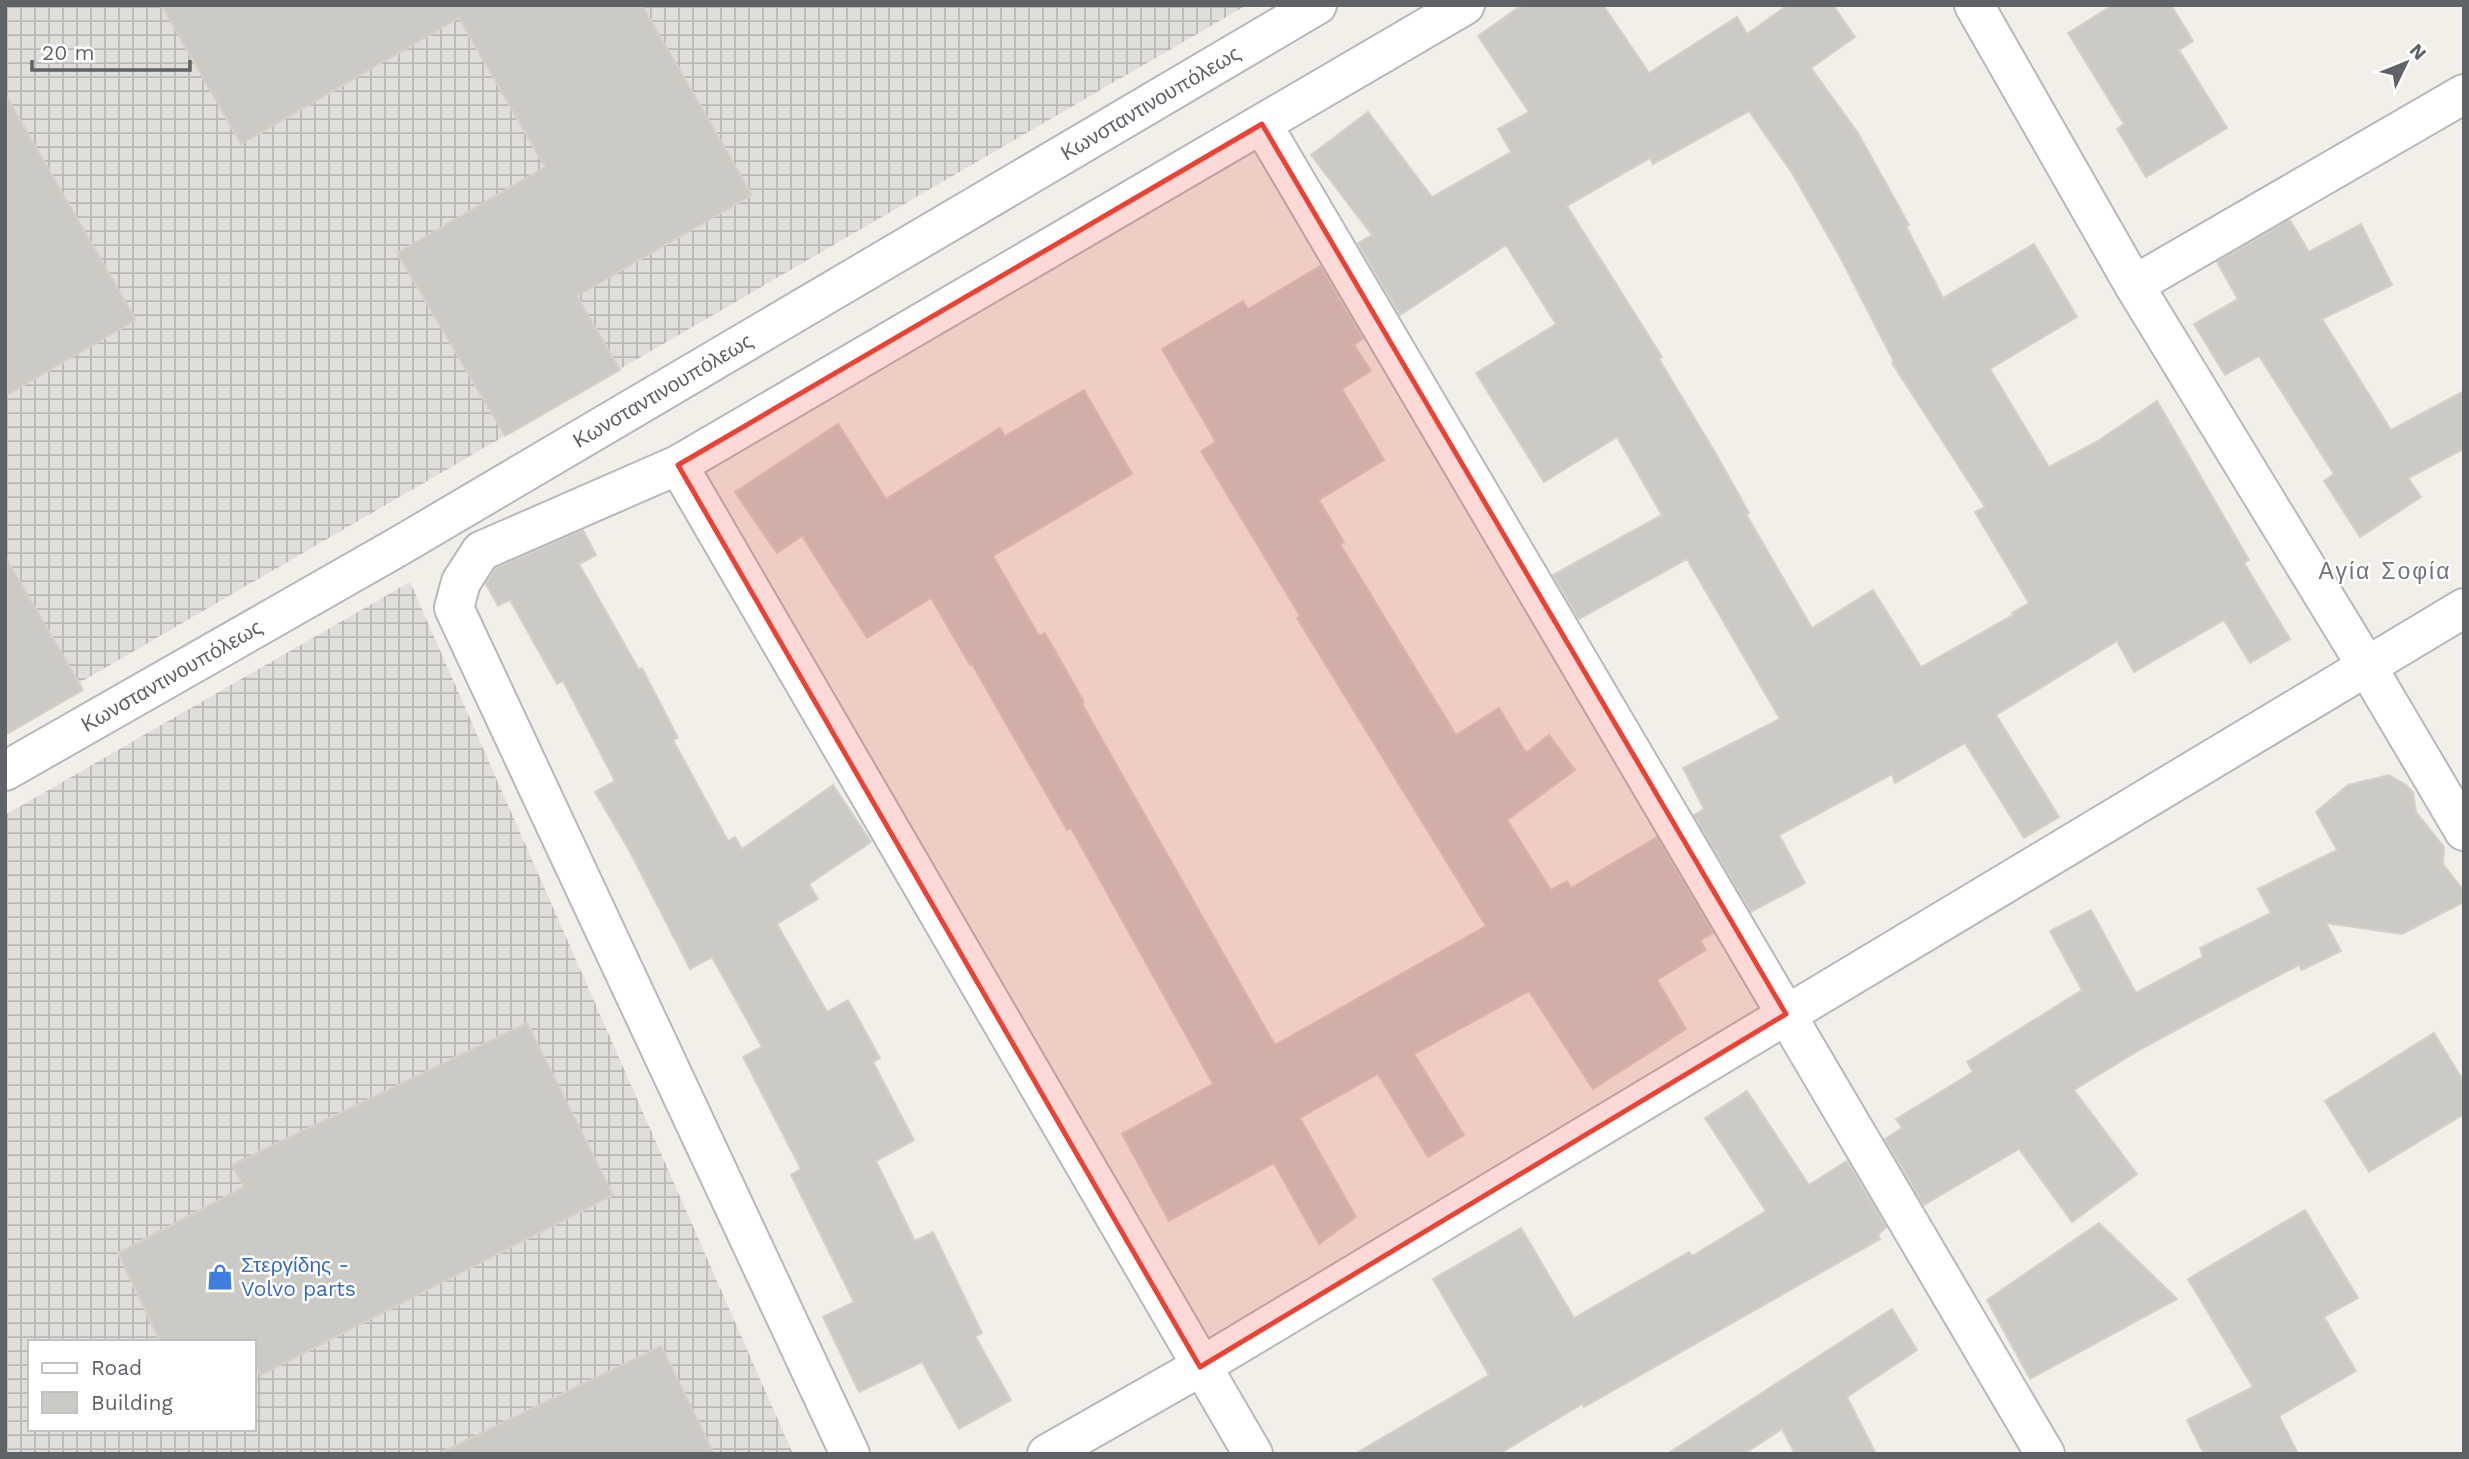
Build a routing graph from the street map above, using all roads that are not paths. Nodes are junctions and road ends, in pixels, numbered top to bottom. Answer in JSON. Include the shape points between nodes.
{"nodes":[{"id":1,"x":1317,"y":5,"type":"edge"},
{"id":2,"x":1465,"y":5,"type":"edge"},
{"id":3,"x":1974,"y":5,"type":"edge"},
{"id":4,"x":2464,"y":94,"type":"edge"},
{"id":5,"x":1262,"y":124,"type":"junction"},
{"id":6,"x":2134,"y":285,"type":"junction"},
{"id":7,"x":678,"y":465,"type":"junction"},
{"id":8,"x":2464,"y":608,"type":"edge"},
{"id":9,"x":2366,"y":665,"type":"junction"},
{"id":10,"x":5,"y":772,"type":"edge"},
{"id":11,"x":2464,"y":831,"type":"edge"},
{"id":12,"x":1786,"y":1014,"type":"junction"},
{"id":13,"x":1200,"y":1367,"type":"junction"},
{"id":14,"x":849,"y":1454,"type":"edge"},
{"id":15,"x":1047,"y":1454,"type":"edge"},
{"id":16,"x":1253,"y":1454,"type":"edge"},
{"id":17,"x":2045,"y":1454,"type":"edge"}],
"edges":[{"from":1,"to":10,"type":"street","name":"Κωνσταντινουπόλεως","via":[[401,545]]},
{"from":2,"to":5,"type":"street"},
{"from":3,"to":6,"type":"street"},
{"from":4,"to":6,"type":"street"},
{"from":5,"to":7,"type":"street"},
{"from":5,"to":12,"type":"street"},
{"from":6,"to":9,"type":"street"},
{"from":7,"to":13,"type":"street"},
{"from":7,"to":14,"type":"street","via":[[481,551],[461,583],[454,608]]},
{"from":8,"to":9,"type":"street"},
{"from":9,"to":11,"type":"street"},
{"from":9,"to":12,"type":"street"},
{"from":12,"to":13,"type":"street"},
{"from":12,"to":17,"type":"street"},
{"from":13,"to":15,"type":"street"},
{"from":13,"to":16,"type":"street"}]}
